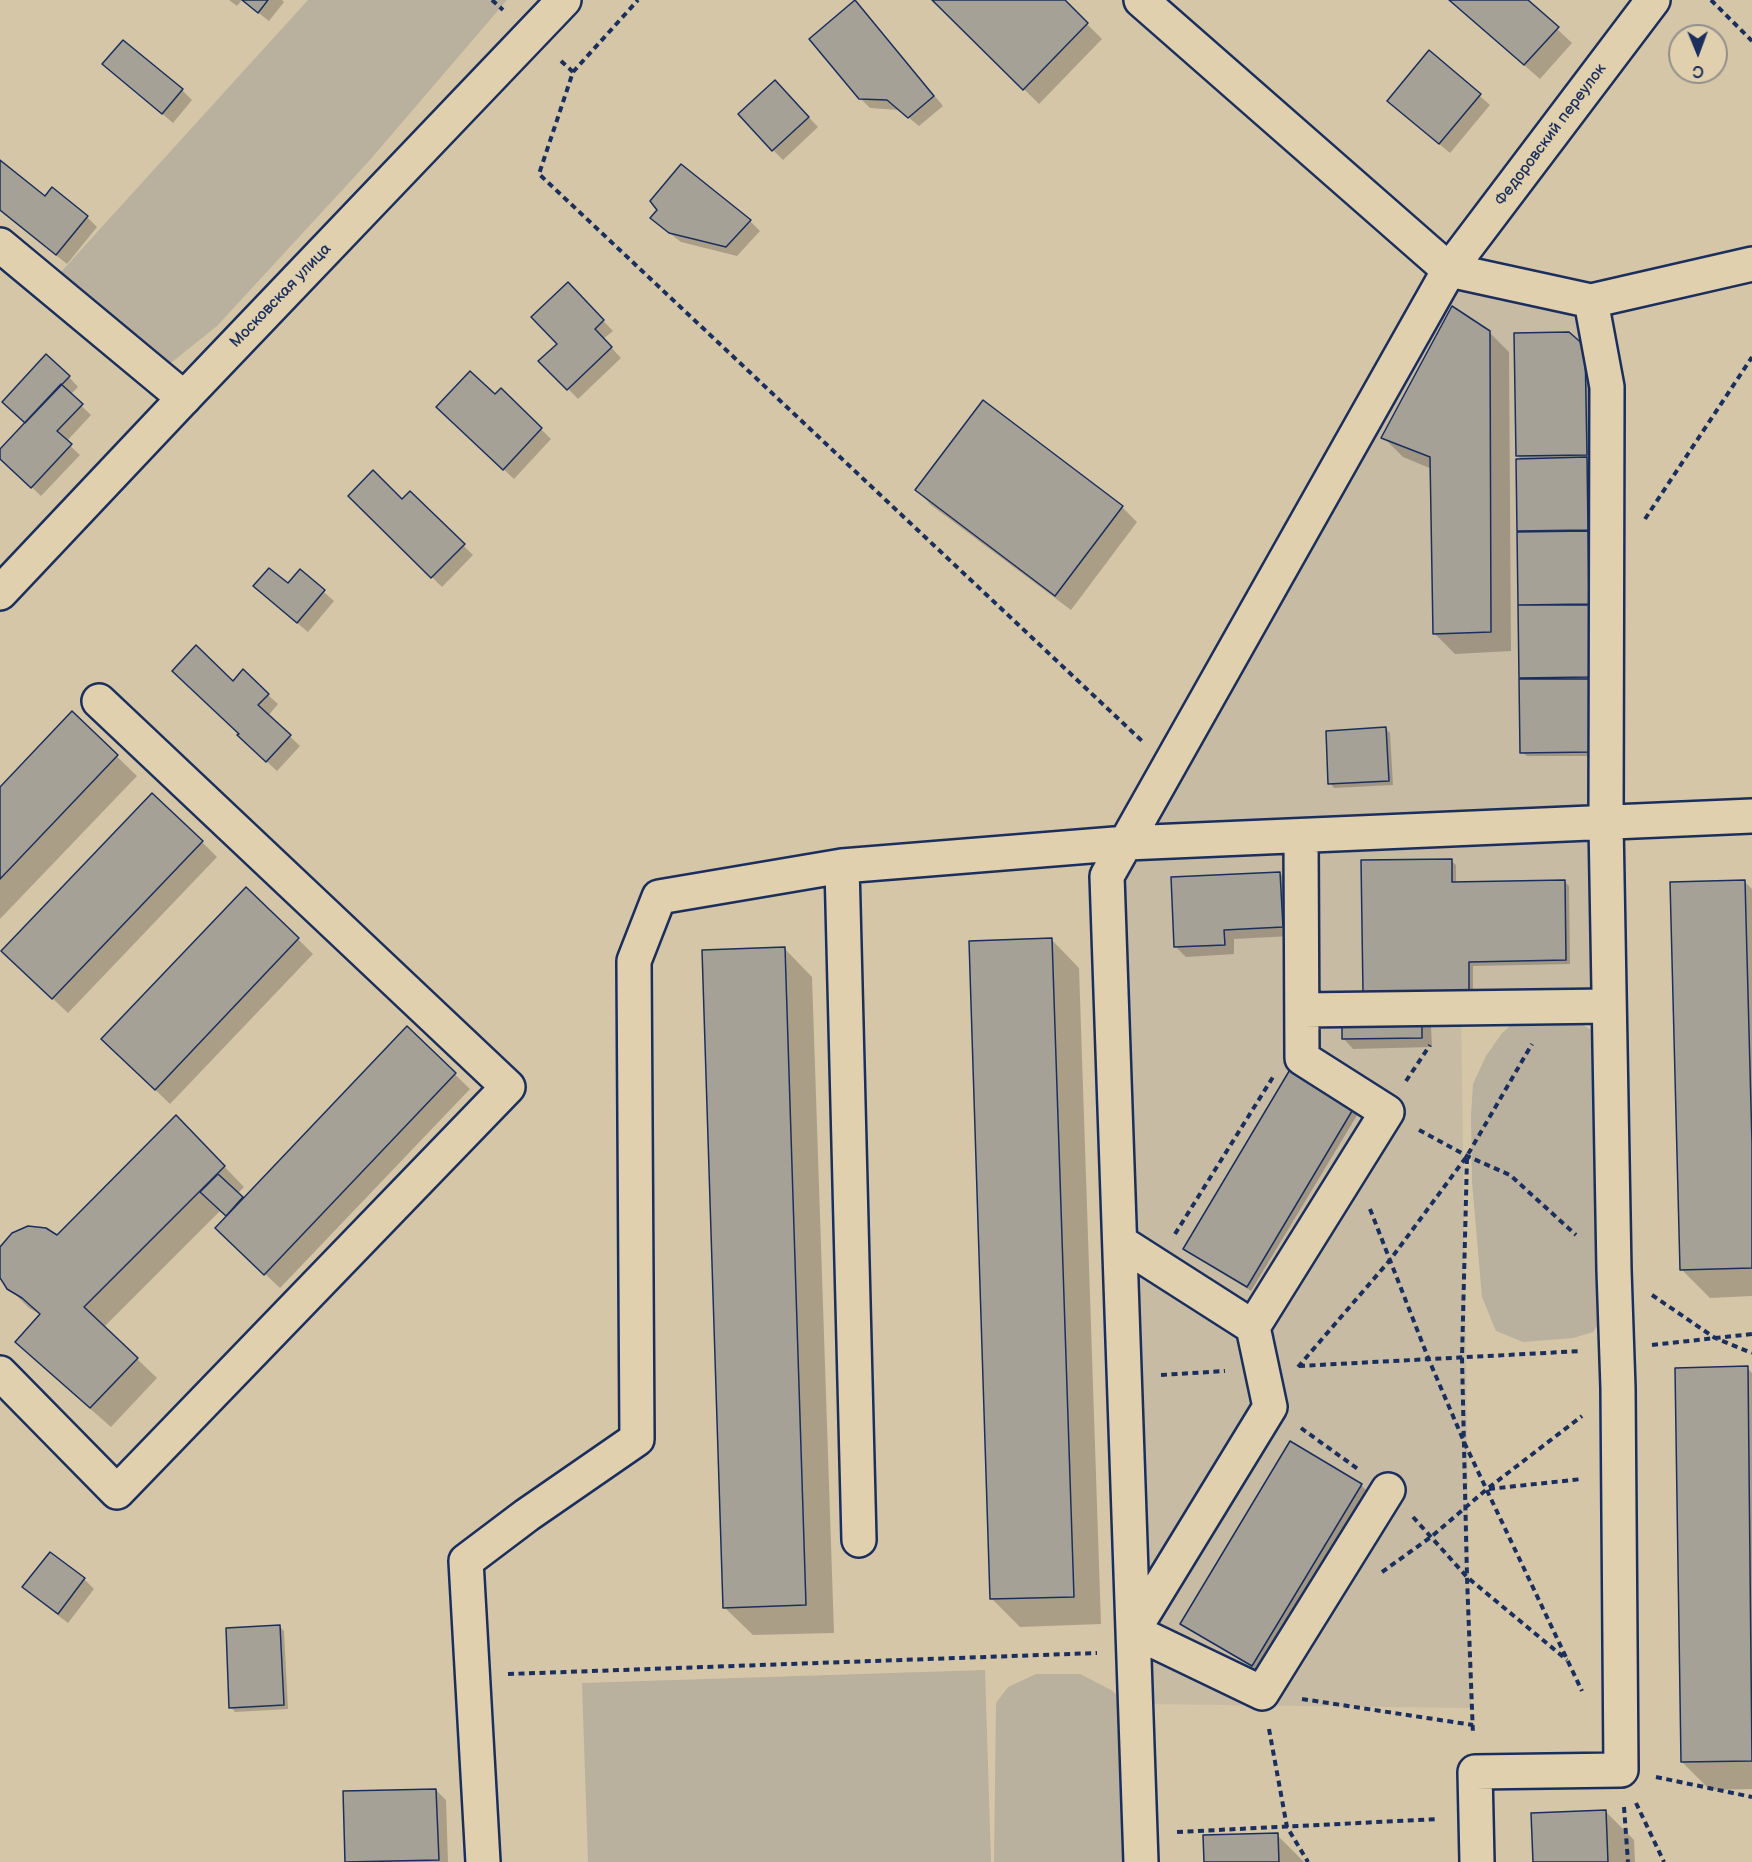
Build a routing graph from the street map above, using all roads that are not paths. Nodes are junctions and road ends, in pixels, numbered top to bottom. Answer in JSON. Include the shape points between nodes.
{"nodes":[{"id":1,"x":564,"y":0,"type":"edge"},
{"id":2,"x":1141,"y":0,"type":"edge"},
{"id":3,"x":1653,"y":0,"type":"edge"},
{"id":4,"x":0,"y":246,"type":"edge"},
{"id":5,"x":1752,"y":264,"type":"edge"},
{"id":6,"x":1449,"y":270,"type":"junction"},
{"id":7,"x":1591,"y":302,"type":"junction"},
{"id":8,"x":184,"y":398,"type":"junction"},
{"id":9,"x":0,"y":593,"type":"edge"},
{"id":10,"x":99,"y":701,"type":"dead end"},
{"id":11,"x":1752,"y":816,"type":"edge"},
{"id":12,"x":1606,"y":823,"type":"junction"},
{"id":13,"x":1301,"y":836,"type":"junction"},
{"id":14,"x":1127,"y":843,"type":"junction"},
{"id":15,"x":842,"y":866,"type":"junction"},
{"id":16,"x":1609,"y":1006,"type":"junction"},
{"id":17,"x":1303,"y":1020,"type":"junction"},
{"id":18,"x":1120,"y":1242,"type":"junction"},
{"id":19,"x":1253,"y":1327,"type":"junction"},
{"id":20,"x":0,"y":1373,"type":"edge"},
{"id":21,"x":1388,"y":1490,"type":"road end"},
{"id":22,"x":859,"y":1540,"type":"dead end"},
{"id":23,"x":1133,"y":1641,"type":"junction"},
{"id":24,"x":1140,"y":1848,"type":"edge"},
{"id":25,"x":483,"y":1862,"type":"edge"},
{"id":26,"x":1477,"y":1862,"type":"edge"}],
"edges":[{"from":1,"to":8,"type":"street","name":"Московская улица"},
{"from":2,"to":6,"type":"street"},
{"from":3,"to":6,"type":"street","name":"Федоровский переулок"},
{"from":4,"to":8,"type":"street"},
{"from":5,"to":7,"type":"street"},
{"from":6,"to":7,"type":"street"},
{"from":6,"to":14,"type":"street","name":"Федоровский переулок"},
{"from":7,"to":12,"type":"street","via":[[1608,387]]},
{"from":8,"to":9,"type":"street","name":"Московская улица"},
{"from":10,"to":20,"type":"street","via":[[508,1087],[117,1492]]},
{"from":11,"to":12,"type":"street"},
{"from":12,"to":13,"type":"street"},
{"from":12,"to":16,"type":"street"},
{"from":13,"to":14,"type":"street"},
{"from":13,"to":17,"type":"street"},
{"from":14,"to":15,"type":"street"},
{"from":14,"to":18,"type":"street","name":"Федоровский переулок","via":[[1107,876]]},
{"from":15,"to":22,"type":"street"},
{"from":15,"to":25,"type":"street","via":[[659,897],[634,961],[637,1439],[466,1561]]},
{"from":16,"to":17,"type":"street","via":[[1453,1008]]},
{"from":16,"to":26,"type":"street","via":[[1621,1770],[1475,1772]]},
{"from":17,"to":19,"type":"street","via":[[1302,1058],[1387,1112]]},
{"from":18,"to":19,"type":"street"},
{"from":18,"to":23,"type":"street","name":"Федоровский переулок"},
{"from":19,"to":23,"type":"street","via":[[1270,1407]]},
{"from":21,"to":23,"type":"street","via":[[1262,1694]]},
{"from":23,"to":24,"type":"street","name":"Федоровский переулок"}]}
